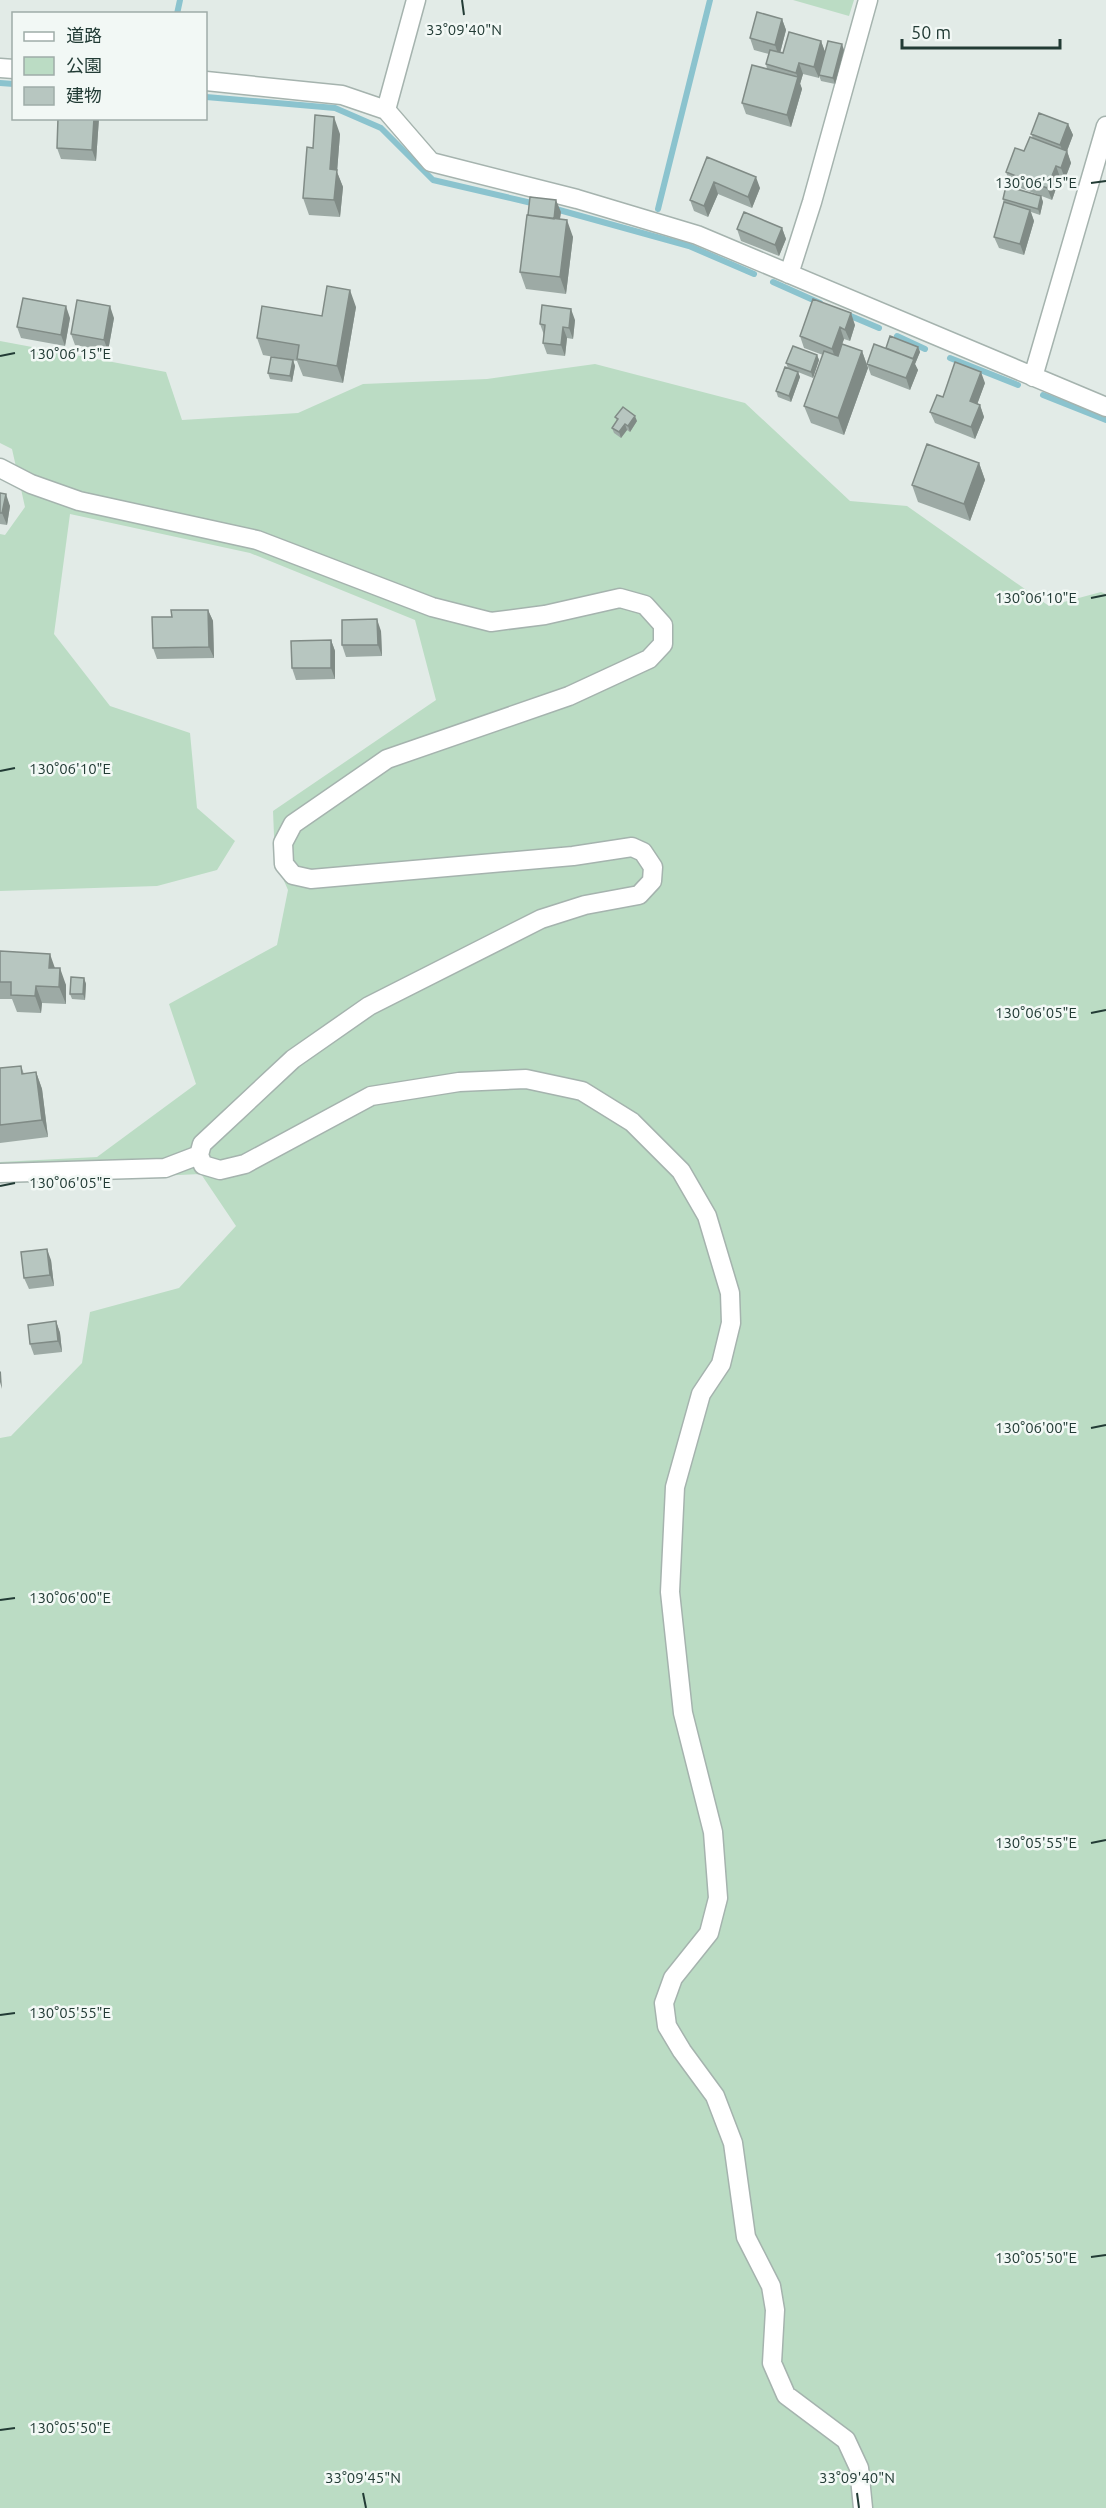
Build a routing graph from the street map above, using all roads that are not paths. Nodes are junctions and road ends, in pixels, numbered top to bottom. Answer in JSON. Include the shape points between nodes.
{"nodes":[{"id":1,"x":416,"y":0,"type":"edge"},
{"id":2,"x":868,"y":0,"type":"edge"},
{"id":3,"x":207,"y":81,"type":"edge"},
{"id":4,"x":386,"y":110,"type":"junction"},
{"id":5,"x":1106,"y":126,"type":"edge"},
{"id":6,"x":789,"y":274,"type":"junction"},
{"id":7,"x":1033,"y":378,"type":"junction"},
{"id":8,"x":1106,"y":407,"type":"edge"},
{"id":9,"x":0,"y":468,"type":"edge"},
{"id":10,"x":199,"y":1155,"type":"junction"},
{"id":11,"x":0,"y":1173,"type":"edge"},
{"id":12,"x":863,"y":2508,"type":"edge"}],
"edges":[{"from":1,"to":4,"type":"street"},
{"from":2,"to":6,"type":"street"},
{"from":3,"to":4,"type":"street","via":[[342,95]]},
{"from":4,"to":6,"type":"street","via":[[431,162],[697,235]]},
{"from":5,"to":7,"type":"street"},
{"from":6,"to":7,"type":"street"},
{"from":7,"to":8,"type":"street"},
{"from":9,"to":10,"type":"street","via":[[79,501],[257,540],[432,607],[491,622],[620,598],[645,605],[663,625],[663,644],[649,659],[569,696],[387,759],[293,824],[283,843],[284,864],[293,875],[311,879],[573,856],[632,847],[644,852],[652,867],[652,880],[639,895],[585,905],[541,919],[369,1006],[293,1059],[202,1144]]},
{"from":10,"to":11,"type":"street","via":[[165,1168]]},
{"from":10,"to":12,"type":"street","via":[[203,1165],[220,1170],[244,1164],[371,1096],[459,1082],[526,1079],[582,1091],[632,1122],[681,1171],[707,1216],[730,1293],[732,1323],[721,1364],[701,1394],[675,1487],[670,1592],[682,1713],[713,1832],[718,1898],[709,1933],[673,1978],[664,2003],[667,2026],[715,2096],[733,2143],[746,2237],[771,2286],[775,2310],[772,2363],[786,2395],[846,2440],[859,2468]]}]}
